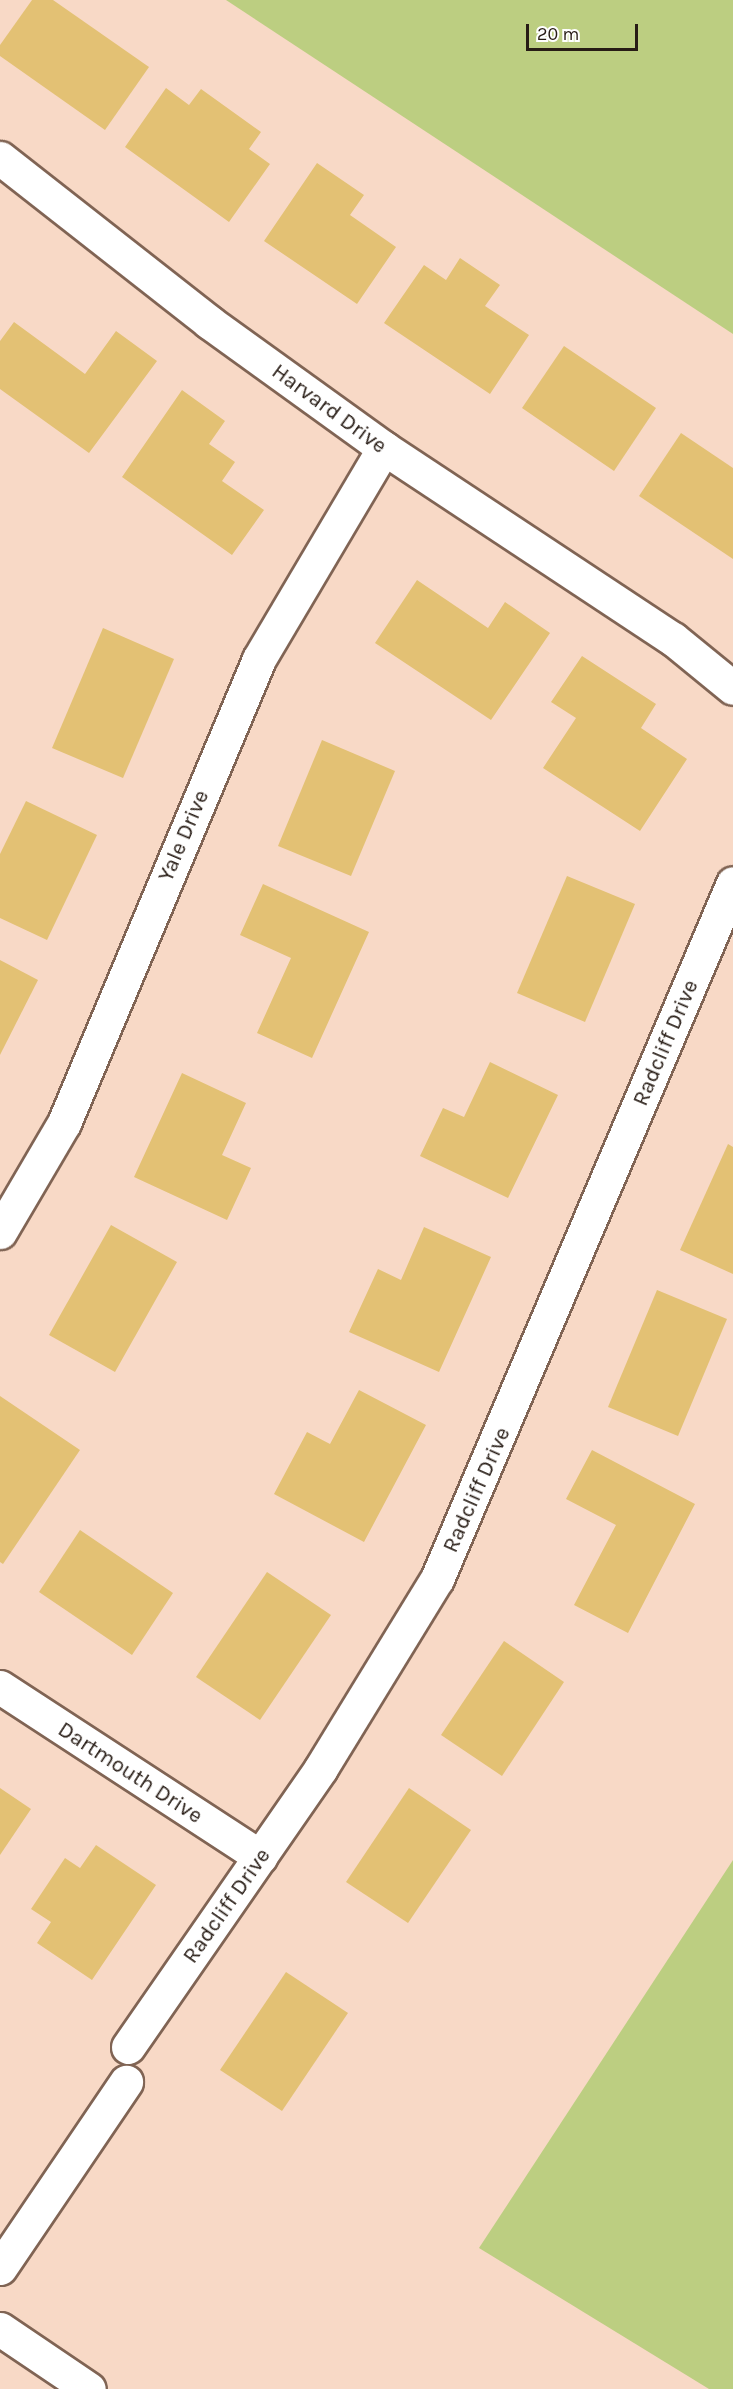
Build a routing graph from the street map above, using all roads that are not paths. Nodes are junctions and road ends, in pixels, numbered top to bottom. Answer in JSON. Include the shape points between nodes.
{"nodes":[{"id":1,"x":0,"y":158,"type":"edge"},
{"id":2,"x":384,"y":448,"type":"junction"},
{"id":3,"x":733,"y":688,"type":"edge"},
{"id":4,"x":733,"y":883,"type":"edge"},
{"id":5,"x":0,"y":1232,"type":"edge"},
{"id":6,"x":0,"y":1687,"type":"edge"},
{"id":7,"x":261,"y":1857,"type":"junction"},
{"id":8,"x":128,"y":2048,"type":"dead end"},
{"id":9,"x":126,"y":2082,"type":"dead end"},
{"id":10,"x":0,"y":2268,"type":"edge"},
{"id":11,"x":0,"y":2329,"type":"edge"},
{"id":12,"x":89,"y":2389,"type":"edge"}],
"edges":[{"from":1,"to":2,"type":"street","name":"Harvard Drive","via":[[209,322]]},
{"from":2,"to":3,"type":"street","name":"Harvard Drive","via":[[673,639]]},
{"from":2,"to":5,"type":"street","name":"Yale Drive","via":[[259,659],[64,1123]]},
{"from":4,"to":7,"type":"street","name":"Radcliff Drive","via":[[437,1580]]},
{"from":6,"to":7,"type":"street","name":"Dartmouth Drive"},
{"from":7,"to":8,"type":"street","name":"Radcliff Drive"},
{"from":9,"to":10,"type":"street"},
{"from":11,"to":12,"type":"street"}]}
